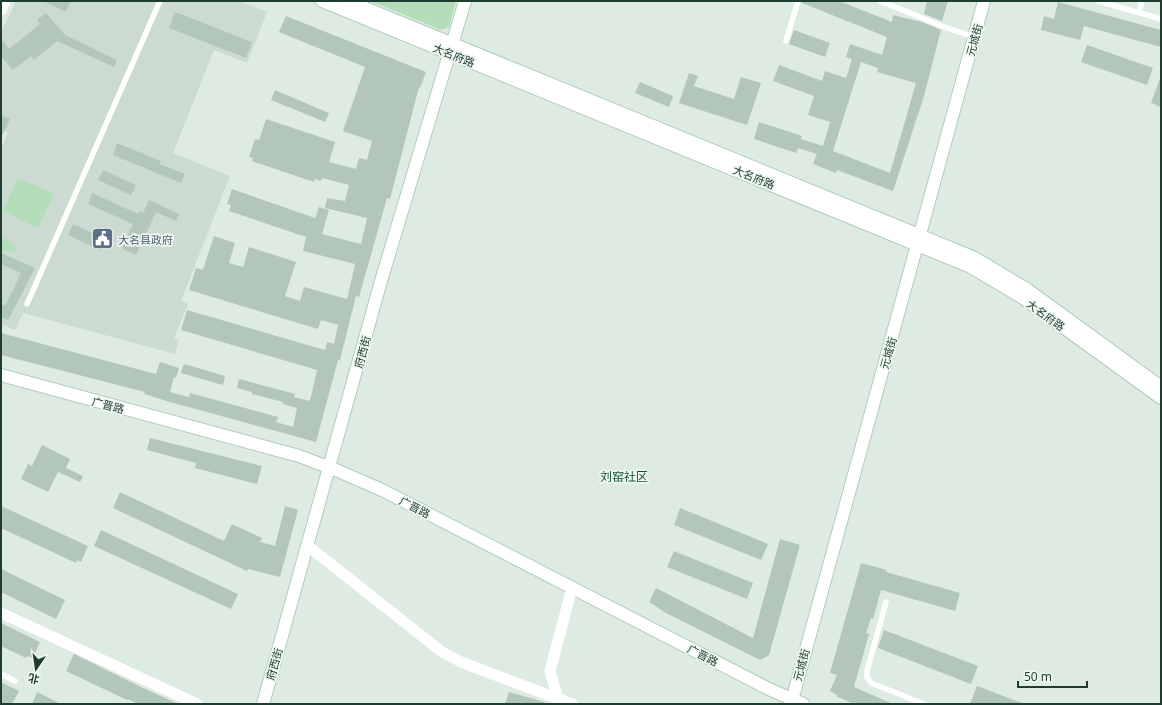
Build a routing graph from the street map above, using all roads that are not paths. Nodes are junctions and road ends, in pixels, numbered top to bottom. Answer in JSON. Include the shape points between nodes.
{"nodes":[{"id":1,"x":5,"y":1,"type":"edge"},
{"id":2,"x":160,"y":1,"type":"edge"},
{"id":3,"x":322,"y":1,"type":"edge"},
{"id":4,"x":348,"y":1,"type":"edge"},
{"id":5,"x":465,"y":1,"type":"edge"},
{"id":6,"x":798,"y":1,"type":"edge"},
{"id":7,"x":880,"y":1,"type":"edge"},
{"id":8,"x":984,"y":1,"type":"edge"},
{"id":9,"x":1098,"y":1,"type":"edge"},
{"id":10,"x":1142,"y":1,"type":"edge"},
{"id":11,"x":1,"y":10,"type":"edge"},
{"id":12,"x":1139,"y":13,"type":"junction"},
{"id":13,"x":1161,"y":19,"type":"edge"},
{"id":14,"x":974,"y":37,"type":"junction"},
{"id":15,"x":786,"y":41,"type":"dead end"},
{"id":16,"x":451,"y":48,"type":"junction"},
{"id":17,"x":919,"y":240,"type":"junction"},
{"id":18,"x":27,"y":304,"type":"dead end"},
{"id":19,"x":1,"y":375,"type":"edge"},
{"id":20,"x":1161,"y":387,"type":"edge"},
{"id":21,"x":1161,"y":398,"type":"edge"},
{"id":22,"x":330,"y":467,"type":"junction"},
{"id":23,"x":308,"y":546,"type":"junction"},
{"id":24,"x":572,"y":588,"type":"junction"},
{"id":25,"x":886,"y":602,"type":"dead end"},
{"id":26,"x":1,"y":613,"type":"edge"},
{"id":27,"x":1,"y":674,"type":"edge"},
{"id":28,"x":16,"y":681,"type":"dead end"},
{"id":29,"x":558,"y":699,"type":"junction"},
{"id":30,"x":795,"y":702,"type":"edge"},
{"id":31,"x":197,"y":704,"type":"edge"},
{"id":32,"x":263,"y":704,"type":"edge"},
{"id":33,"x":572,"y":704,"type":"edge"},
{"id":34,"x":924,"y":704,"type":"edge"}],
"edges":[{"from":1,"to":11,"type":"street"},
{"from":2,"to":18,"type":"lane"},
{"from":3,"to":16,"type":"street","name":"大名府路"},
{"from":4,"to":16,"type":"street","name":"大名府路"},
{"from":5,"to":16,"type":"street","name":"府西街"},
{"from":6,"to":15,"type":"lane"},
{"from":7,"to":14,"type":"lane"},
{"from":8,"to":14,"type":"street","name":"元城街"},
{"from":9,"to":12,"type":"lane"},
{"from":10,"to":12,"type":"lane"},
{"from":12,"to":13,"type":"lane"},
{"from":14,"to":17,"type":"street","name":"元城街"},
{"from":16,"to":17,"type":"street","name":"大名府路"},
{"from":16,"to":22,"type":"street","name":"府西街","via":[[381,281]]},
{"from":17,"to":20,"type":"street","name":"大名府路","via":[[975,258],[1000,272]]},
{"from":17,"to":21,"type":"street","name":"大名府路","via":[[995,280],[1023,298]]},
{"from":17,"to":30,"type":"street","name":"元城街","via":[[829,562]]},
{"from":19,"to":22,"type":"street","name":"广晋路","via":[[299,456]]},
{"from":22,"to":23,"type":"street","name":"府西街"},
{"from":22,"to":24,"type":"street","name":"广晋路","via":[[382,490]]},
{"from":23,"to":29,"type":"street","via":[[442,652],[461,662]]},
{"from":23,"to":32,"type":"street","name":"府西街"},
{"from":24,"to":29,"type":"street","via":[[550,671]]},
{"from":24,"to":30,"type":"street","name":"广晋路"},
{"from":25,"to":34,"type":"lane","via":[[867,678],[871,683]]},
{"from":26,"to":31,"type":"street"},
{"from":27,"to":28,"type":"lane"},
{"from":29,"to":33,"type":"street"}]}
